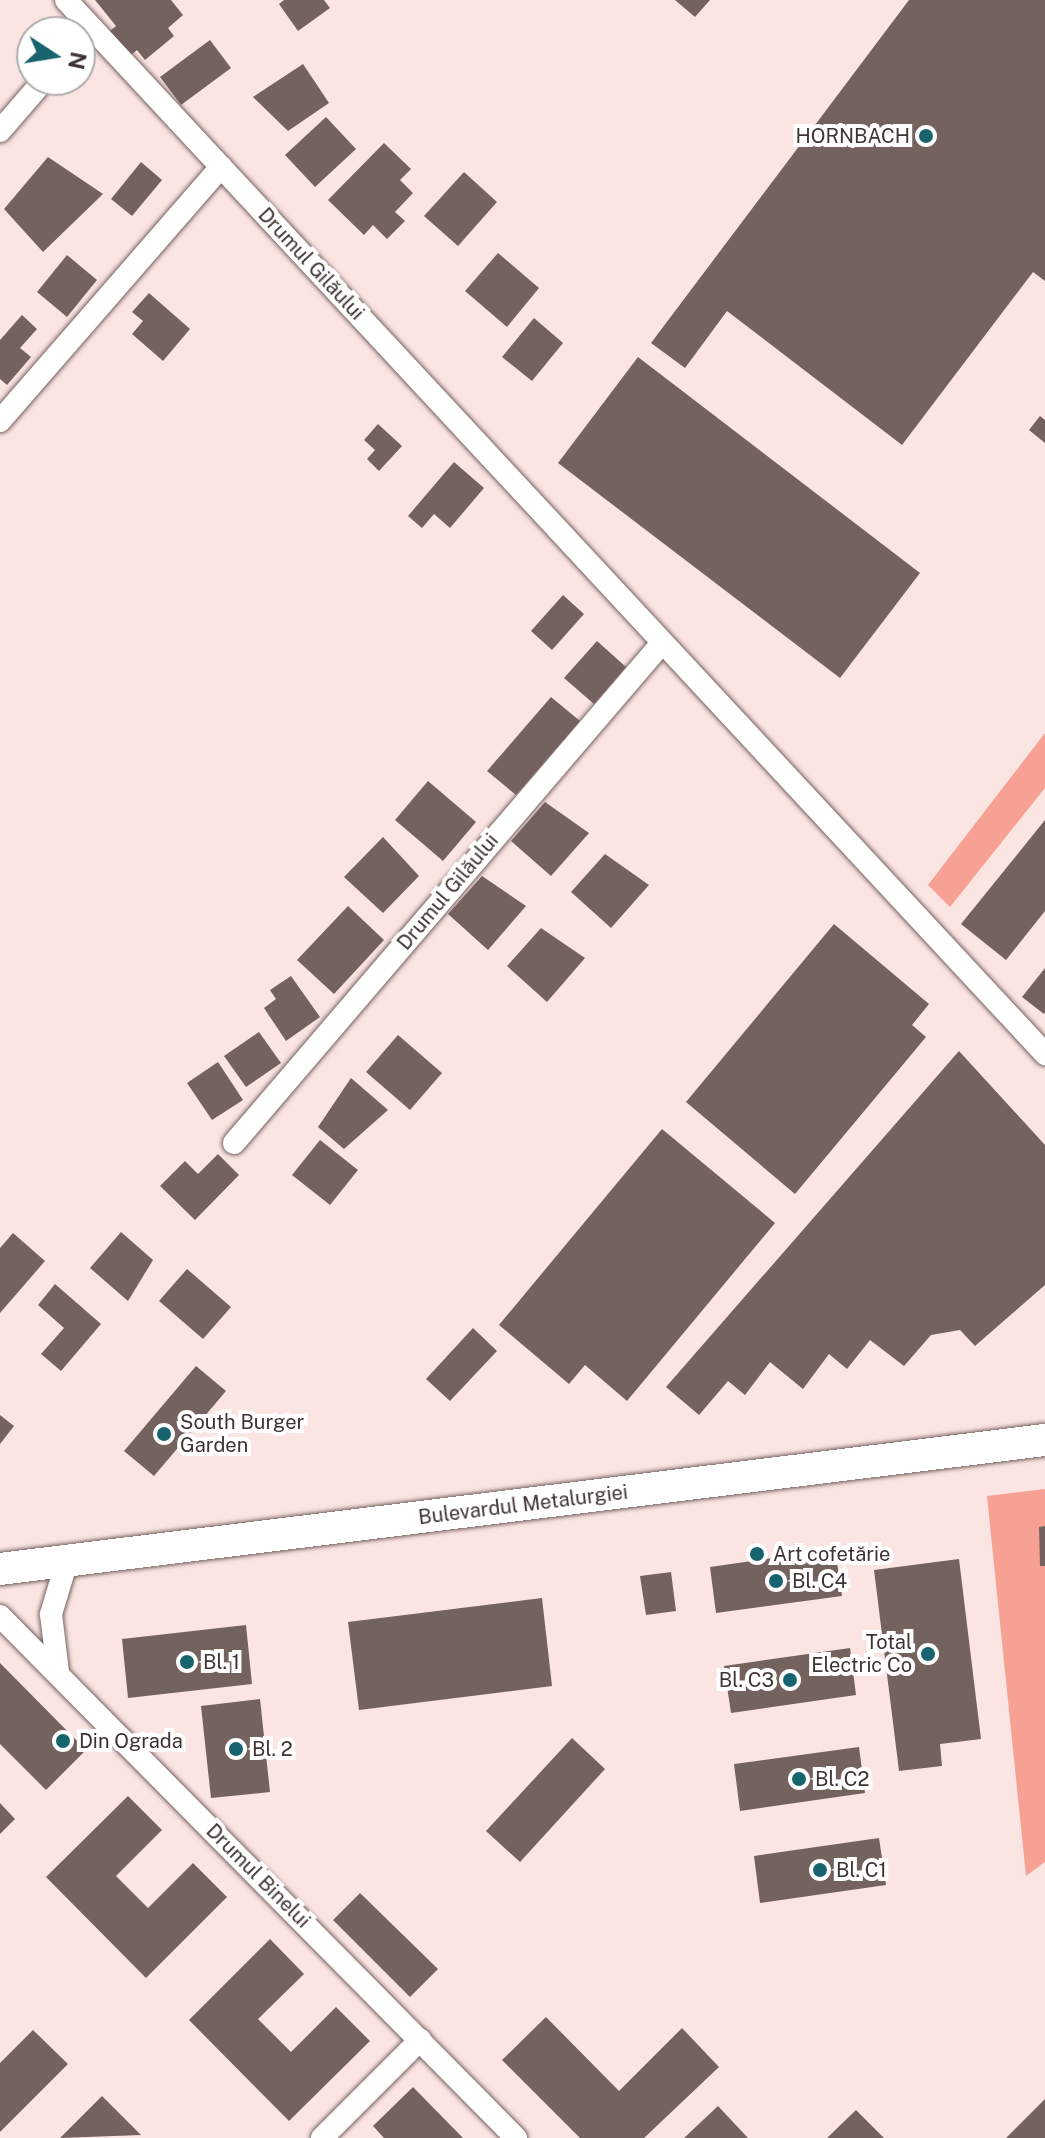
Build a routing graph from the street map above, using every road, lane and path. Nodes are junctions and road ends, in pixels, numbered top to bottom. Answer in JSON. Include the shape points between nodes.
{"nodes":[{"id":1,"x":96,"y":44,"type":"edge"},
{"id":2,"x":30,"y":96,"type":"edge"},
{"id":3,"x":0,"y":131,"type":"edge"},
{"id":4,"x":221,"y":167,"type":"junction"},
{"id":5,"x":0,"y":421,"type":"edge"},
{"id":6,"x":662,"y":643,"type":"junction"},
{"id":7,"x":1045,"y":1054,"type":"edge"},
{"id":8,"x":234,"y":1143,"type":"dead end"},
{"id":9,"x":1045,"y":1440,"type":"edge"},
{"id":10,"x":67,"y":1561,"type":"junction"},
{"id":11,"x":0,"y":1569,"type":"edge"},
{"id":12,"x":0,"y":1616,"type":"edge"},
{"id":13,"x":58,"y":1673,"type":"junction"},
{"id":14,"x":420,"y":2040,"type":"junction"},
{"id":15,"x":322,"y":2138,"type":"edge"},
{"id":16,"x":516,"y":2138,"type":"edge"}],
"edges":[{"from":1,"to":4,"type":"street","name":"Drumul Gilăului"},
{"from":2,"to":3,"type":"street"},
{"from":4,"to":5,"type":"street"},
{"from":4,"to":6,"type":"street","name":"Drumul Gilăului"},
{"from":6,"to":7,"type":"street","name":"Drumul Gilăului"},
{"from":6,"to":8,"type":"street","name":"Drumul Gilăului"},
{"from":9,"to":10,"type":"main road","name":"Bulevardul Metalurgiei"},
{"from":10,"to":11,"type":"main road","name":"Bulevardul Metalurgiei"},
{"from":10,"to":13,"type":"street","via":[[51,1614]]},
{"from":12,"to":13,"type":"street","name":"Drumul Binelui"},
{"from":13,"to":14,"type":"street","name":"Drumul Binelui"},
{"from":14,"to":15,"type":"street"},
{"from":14,"to":16,"type":"street","name":"Drumul Binelui"}]}
